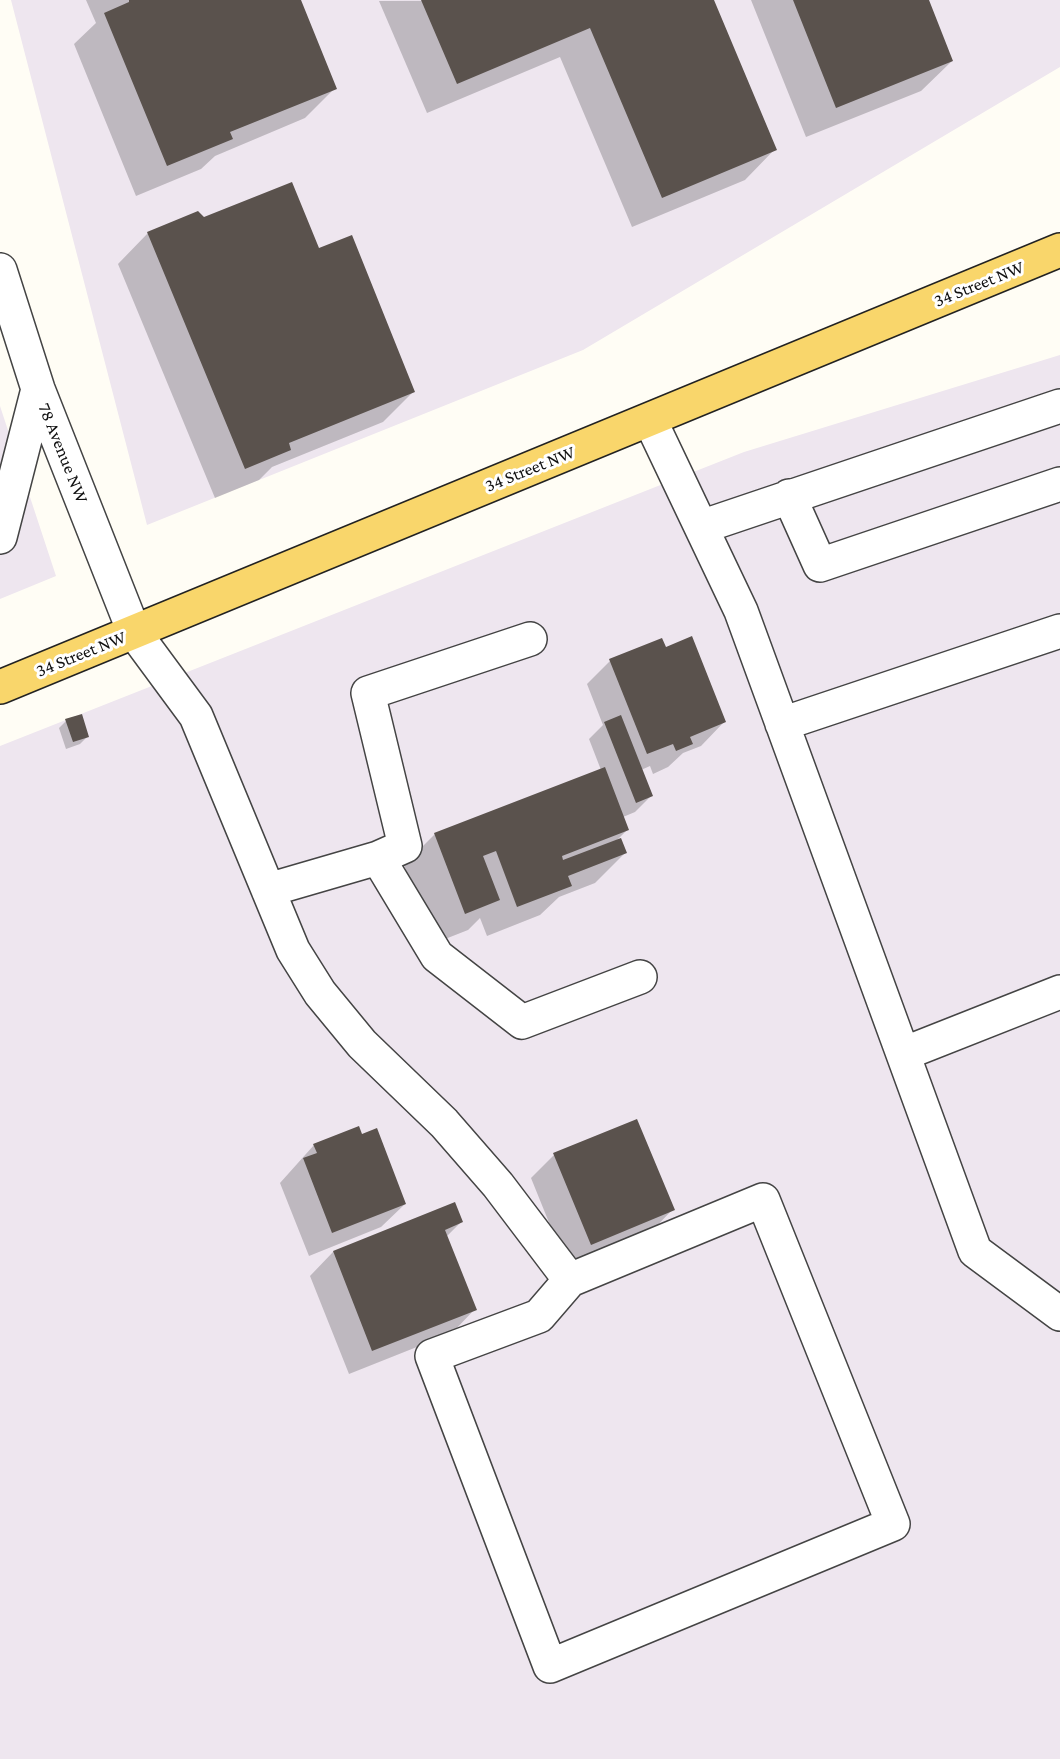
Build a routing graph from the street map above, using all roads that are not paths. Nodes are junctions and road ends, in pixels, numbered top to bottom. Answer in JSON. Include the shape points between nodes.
{"nodes":[{"id":1,"x":1060,"y":250,"type":"edge"},
{"id":2,"x":0,"y":270,"type":"edge"},
{"id":3,"x":38,"y":389,"type":"junction"},
{"id":4,"x":1060,"y":406,"type":"edge"},
{"id":5,"x":650,"y":420,"type":"junction"},
{"id":6,"x":1060,"y":483,"type":"edge"},
{"id":7,"x":789,"y":496,"type":"junction"},
{"id":8,"x":701,"y":527,"type":"junction"},
{"id":9,"x":0,"y":537,"type":"edge"},
{"id":10,"x":1060,"y":631,"type":"edge"},
{"id":11,"x":134,"y":632,"type":"junction"},
{"id":12,"x":530,"y":639,"type":"dead end"},
{"id":13,"x":0,"y":687,"type":"edge"},
{"id":14,"x":782,"y":724,"type":"junction"},
{"id":15,"x":378,"y":858,"type":"junction"},
{"id":16,"x":268,"y":890,"type":"junction"},
{"id":17,"x":640,"y":977,"type":"dead end"},
{"id":18,"x":1060,"y":992,"type":"edge"},
{"id":19,"x":903,"y":1054,"type":"junction"},
{"id":20,"x":570,"y":1280,"type":"junction"},
{"id":21,"x":1060,"y":1314,"type":"edge"}],
"edges":[{"from":1,"to":5,"type":"main road","name":"34 Street NW"},
{"from":2,"to":3,"type":"street","name":"78 Avenue NW"},
{"from":3,"to":9,"type":"street"},
{"from":3,"to":11,"type":"street","name":"78 Avenue NW"},
{"from":4,"to":7,"type":"street"},
{"from":5,"to":8,"type":"street"},
{"from":5,"to":11,"type":"main road","name":"34 Street NW"},
{"from":6,"to":7,"type":"street","via":[[820,565]]},
{"from":7,"to":8,"type":"street"},
{"from":8,"to":14,"type":"street","via":[[741,611]]},
{"from":10,"to":14,"type":"street"},
{"from":11,"to":13,"type":"main road","name":"34 Street NW"},
{"from":11,"to":16,"type":"street","name":"78 Avenue NW","via":[[196,716]]},
{"from":12,"to":15,"type":"street","via":[[368,693],[405,846]]},
{"from":14,"to":19,"type":"street"},
{"from":15,"to":16,"type":"street"},
{"from":15,"to":17,"type":"street","via":[[437,956],[522,1022]]},
{"from":16,"to":20,"type":"street","name":"78 Avenue NW","via":[[293,950],[320,993],[362,1044],[444,1123]]},
{"from":18,"to":19,"type":"street"},
{"from":19,"to":21,"type":"street","via":[[975,1251]]},
{"from":20,"to":20,"type":"street","via":[[764,1200],[893,1524],[550,1666],[432,1356],[539,1316]]}]}
